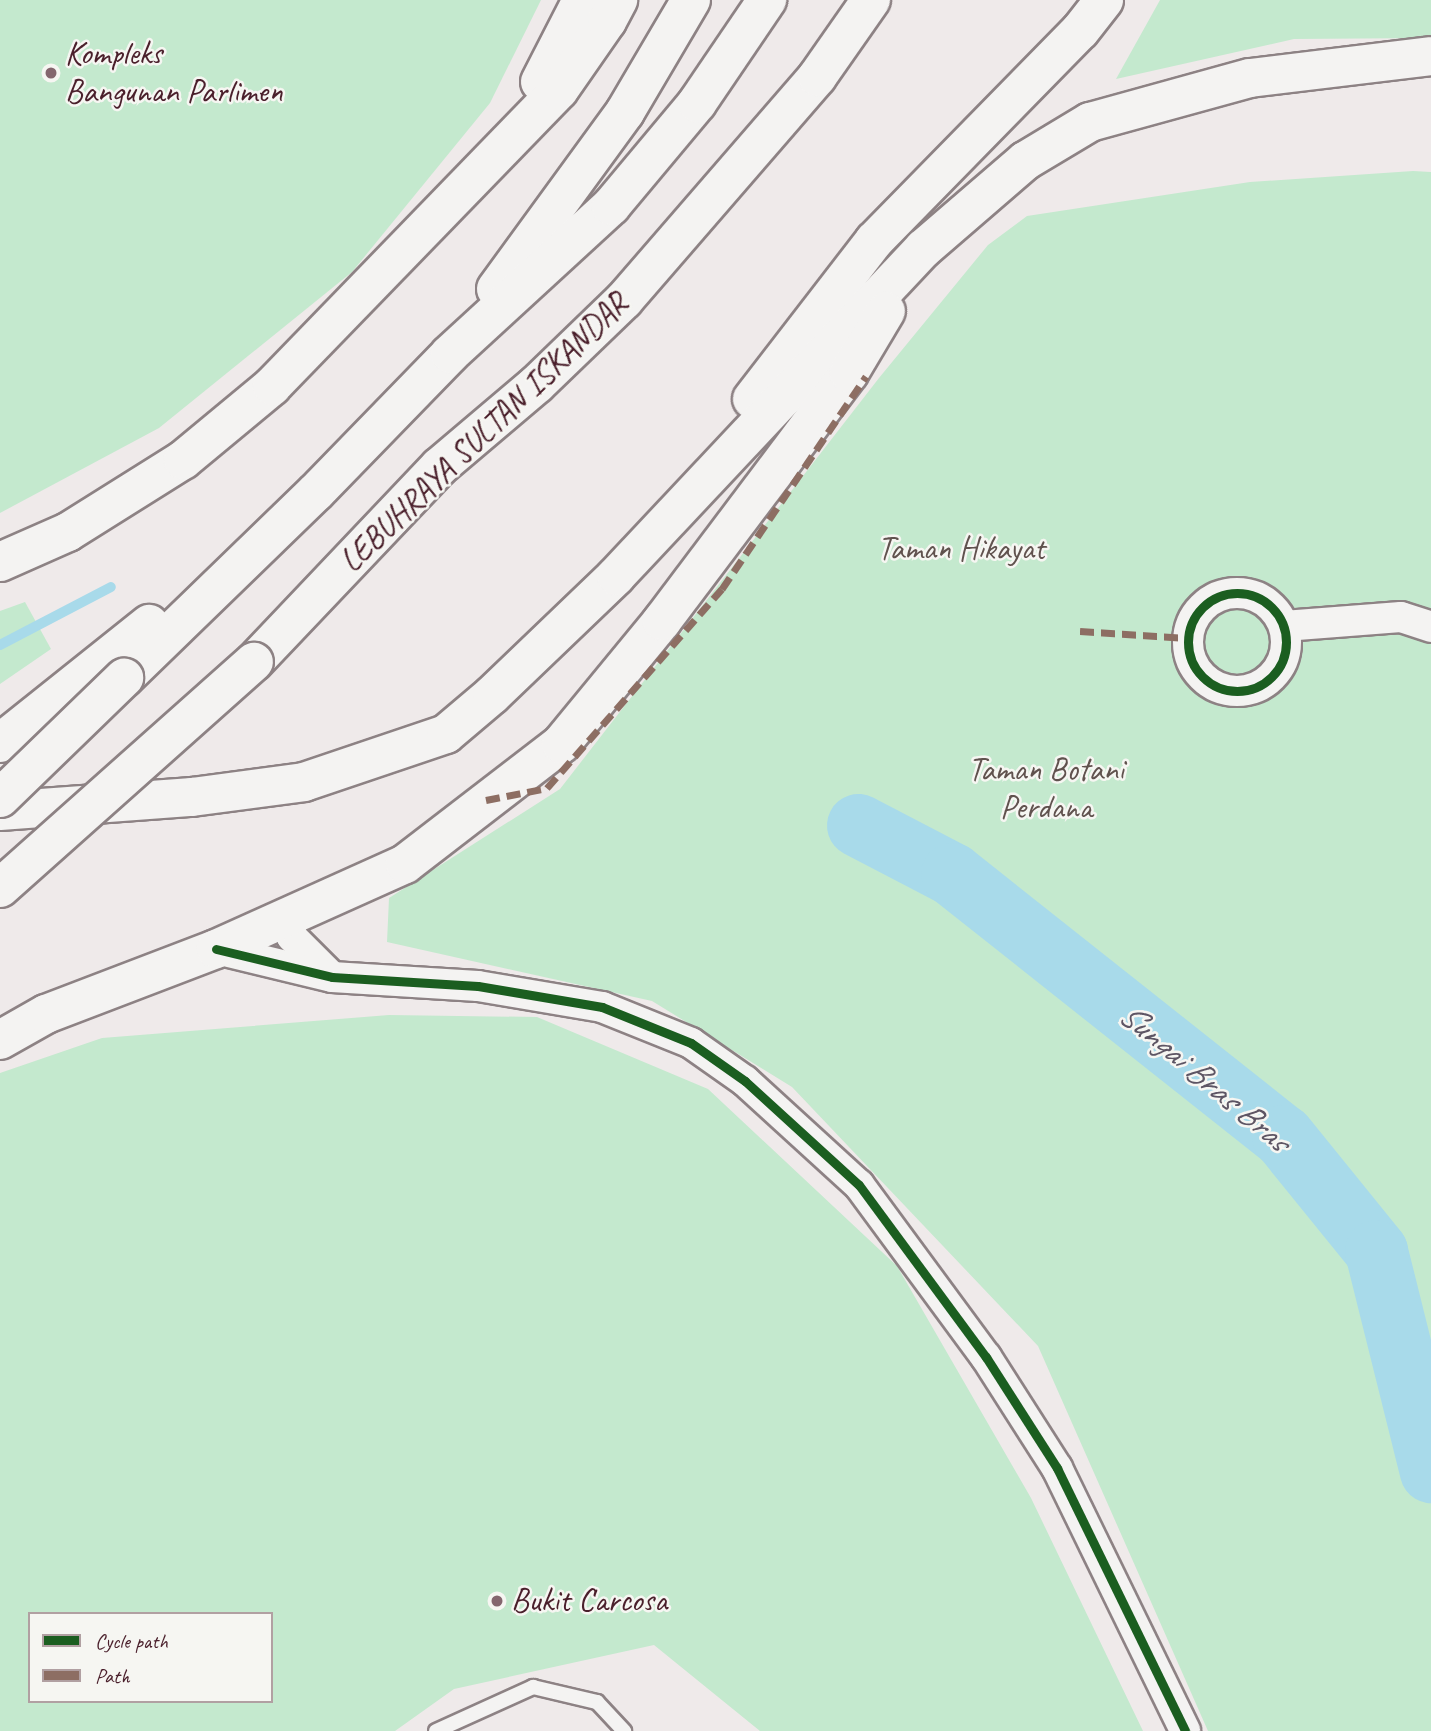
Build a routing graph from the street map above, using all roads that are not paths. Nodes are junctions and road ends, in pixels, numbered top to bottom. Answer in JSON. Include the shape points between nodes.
{"nodes":[{"id":1,"x":582,"y":0,"type":"edge"},
{"id":2,"x":618,"y":0,"type":"edge"},
{"id":3,"x":691,"y":0,"type":"edge"},
{"id":4,"x":767,"y":0,"type":"edge"},
{"id":5,"x":871,"y":0,"type":"edge"},
{"id":6,"x":1104,"y":0,"type":"edge"},
{"id":7,"x":1431,"y":56,"type":"edge"},
{"id":8,"x":509,"y":143,"type":"junction"},
{"id":9,"x":923,"y":249,"type":"junction"},
{"id":10,"x":450,"y":354,"type":"junction"},
{"id":11,"x":316,"y":492,"type":"junction"},
{"id":12,"x":0,"y":562,"type":"edge"},
{"id":13,"x":616,"y":576,"type":"junction"},
{"id":14,"x":1284,"y":626,"type":"dead end"},
{"id":15,"x":1431,"y":627,"type":"edge"},
{"id":16,"x":0,"y":743,"type":"edge"},
{"id":17,"x":0,"y":796,"type":"edge"},
{"id":18,"x":192,"y":797,"type":"junction"},
{"id":19,"x":0,"y":811,"type":"edge"},
{"id":20,"x":0,"y":888,"type":"edge"},
{"id":21,"x":288,"y":918,"type":"junction"},
{"id":22,"x":216,"y":949,"type":"junction"},
{"id":23,"x":332,"y":976,"type":"junction"},
{"id":24,"x":0,"y":1040,"type":"edge"},
{"id":25,"x":436,"y":1731,"type":"edge"},
{"id":26,"x":624,"y":1731,"type":"edge"},
{"id":27,"x":1185,"y":1731,"type":"edge"}],
"edges":[{"from":1,"to":8,"type":"main road"},
{"from":2,"to":8,"type":"main road","via":[[559,90]]},
{"from":3,"to":10,"type":"main road","via":[[625,112]]},
{"from":4,"to":10,"type":"main road","via":[[697,103],[611,206]]},
{"from":5,"to":20,"type":"main road","name":"LEBUHRAYA SULTAN ISKANDAR","bridge":true,"via":[[817,77],[624,300],[537,384],[439,467],[254,662]]},
{"from":6,"to":13,"type":"main road","via":[[1080,31],[874,241]]},
{"from":7,"to":9,"type":"main road","via":[[1250,78],[1090,122],[1025,161]]},
{"from":8,"to":12,"type":"main road","via":[[272,386],[183,460],[68,532]]},
{"from":9,"to":13,"type":"main road"},
{"from":9,"to":21,"type":"main road","via":[[849,373],[662,621],[561,744],[405,864]]},
{"from":10,"to":11,"type":"main road"},
{"from":11,"to":16,"type":"main road"},
{"from":11,"to":17,"type":"main road","bridge":true},
{"from":13,"to":18,"type":"main road","via":[[446,734],[304,782]]},
{"from":14,"to":15,"type":"street","via":[[1401,617]]},
{"from":17,"to":18,"type":"main road"},
{"from":18,"to":19,"type":"main road"},
{"from":21,"to":22,"type":"main road"},
{"from":21,"to":23,"type":"street","via":[[292,937]]},
{"from":22,"to":23,"type":"street"},
{"from":22,"to":24,"type":"main road","via":[[46,1014]]},
{"from":23,"to":27,"type":"street","via":[[478,986],[602,1007],[691,1043],[745,1081],[859,1185],[986,1357],[1057,1468]]},
{"from":25,"to":26,"type":"lane","via":[[533,1688],[597,1702]]}]}
